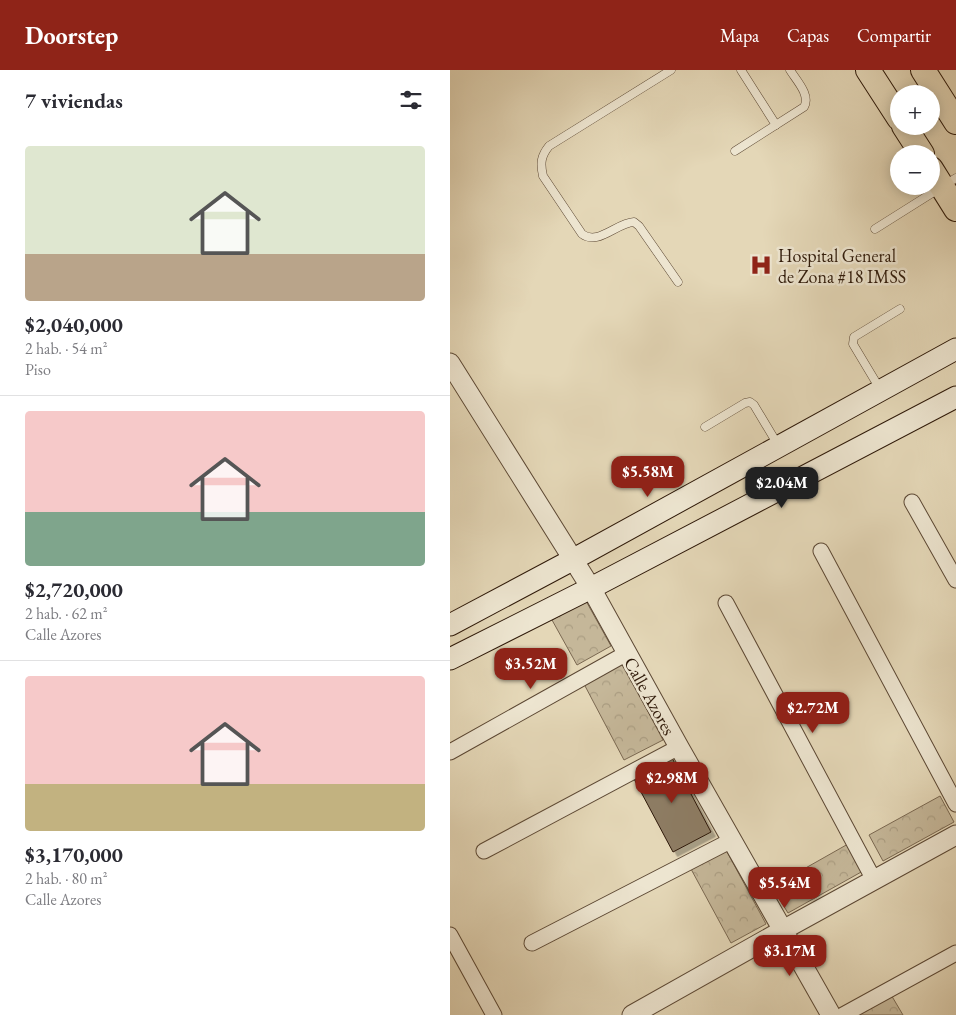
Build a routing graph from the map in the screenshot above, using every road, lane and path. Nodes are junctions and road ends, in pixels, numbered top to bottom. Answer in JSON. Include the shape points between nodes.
{"nodes":[{"id":1,"x":671,"y":70,"type":"edge"},
{"id":2,"x":741,"y":70,"type":"edge"},
{"id":3,"x":790,"y":70,"type":"edge"},
{"id":4,"x":868,"y":70,"type":"edge"},
{"id":5,"x":924,"y":70,"type":"edge"},
{"id":6,"x":890,"y":104,"type":"edge"},
{"id":7,"x":956,"y":122,"type":"edge"},
{"id":8,"x":776,"y":125,"type":"junction"},
{"id":9,"x":736,"y":151,"type":"dead end"},
{"id":10,"x":943,"y":178,"type":"edge"},
{"id":11,"x":956,"y":209,"type":"edge"},
{"id":12,"x":875,"y":229,"type":"dead end"},
{"id":13,"x":678,"y":282,"type":"dead end"},
{"id":14,"x":900,"y":309,"type":"dead end"},
{"id":15,"x":956,"y":350,"type":"edge"},
{"id":16,"x":450,"y":363,"type":"edge"},
{"id":17,"x":880,"y":391,"type":"junction"},
{"id":18,"x":956,"y":397,"type":"edge"},
{"id":19,"x":705,"y":427,"type":"dead end"},
{"id":20,"x":779,"y":447,"type":"junction"},
{"id":21,"x":912,"y":502,"type":"dead end"},
{"id":22,"x":821,"y":551,"type":"dead end"},
{"id":23,"x":574,"y":560,"type":"junction"},
{"id":24,"x":956,"y":580,"type":"edge"},
{"id":25,"x":591,"y":588,"type":"junction"},
{"id":26,"x":726,"y":603,"type":"dead end"},
{"id":27,"x":450,"y":625,"type":"edge"},
{"id":28,"x":627,"y":653,"type":"junction"},
{"id":29,"x":450,"y":659,"type":"edge"},
{"id":30,"x":679,"y":748,"type":"junction"},
{"id":31,"x":450,"y":752,"type":"edge"},
{"id":32,"x":956,"y":804,"type":"edge"},
{"id":33,"x":956,"y":835,"type":"edge"},
{"id":34,"x":732,"y":840,"type":"junction"},
{"id":35,"x":484,"y":851,"type":"dead end"},
{"id":36,"x":874,"y":880,"type":"junction"},
{"id":37,"x":783,"y":930,"type":"junction"},
{"id":38,"x":450,"y":935,"type":"edge"},
{"id":39,"x":532,"y":943,"type":"dead end"},
{"id":40,"x":956,"y":953,"type":"edge"},
{"id":41,"x":494,"y":1015,"type":"edge"},
{"id":42,"x":632,"y":1015,"type":"edge"},
{"id":43,"x":831,"y":1015,"type":"edge"},
{"id":44,"x":843,"y":1015,"type":"edge"}],
"edges":[{"from":1,"to":13,"type":"lane","via":[[549,146],[542,155],[540,166],[543,176],[582,234],[587,238],[597,238],[634,222]]},
{"from":2,"to":8,"type":"lane"},
{"from":3,"to":8,"type":"lane","via":[[805,93],[806,104]]},
{"from":4,"to":6,"type":"main road"},
{"from":5,"to":7,"type":"main road"},
{"from":8,"to":9,"type":"lane"},
{"from":10,"to":11,"type":"main road"},
{"from":10,"to":12,"type":"lane"},
{"from":14,"to":17,"type":"lane","via":[[853,339]]},
{"from":15,"to":17,"type":"main road"},
{"from":16,"to":23,"type":"street","name":"Calle Azores"},
{"from":17,"to":20,"type":"main road"},
{"from":18,"to":25,"type":"main road"},
{"from":19,"to":20,"type":"lane","via":[[750,402]]},
{"from":20,"to":23,"type":"main road"},
{"from":21,"to":24,"type":"street"},
{"from":22,"to":32,"type":"street"},
{"from":23,"to":25,"type":"street","name":"Calle Azores"},
{"from":23,"to":27,"type":"main road"},
{"from":25,"to":28,"type":"street","name":"Calle Azores"},
{"from":25,"to":29,"type":"main road"},
{"from":26,"to":36,"type":"street"},
{"from":28,"to":30,"type":"street","name":"Calle Azores"},
{"from":28,"to":31,"type":"street"},
{"from":30,"to":34,"type":"street","name":"Calle Azores"},
{"from":30,"to":35,"type":"street"},
{"from":33,"to":36,"type":"street"},
{"from":34,"to":37,"type":"street","name":"Calle Azores"},
{"from":34,"to":39,"type":"street"},
{"from":36,"to":37,"type":"street"},
{"from":37,"to":42,"type":"street"},
{"from":37,"to":43,"type":"street","name":"Calle Azores"},
{"from":38,"to":41,"type":"street"},
{"from":40,"to":44,"type":"street"}]}
